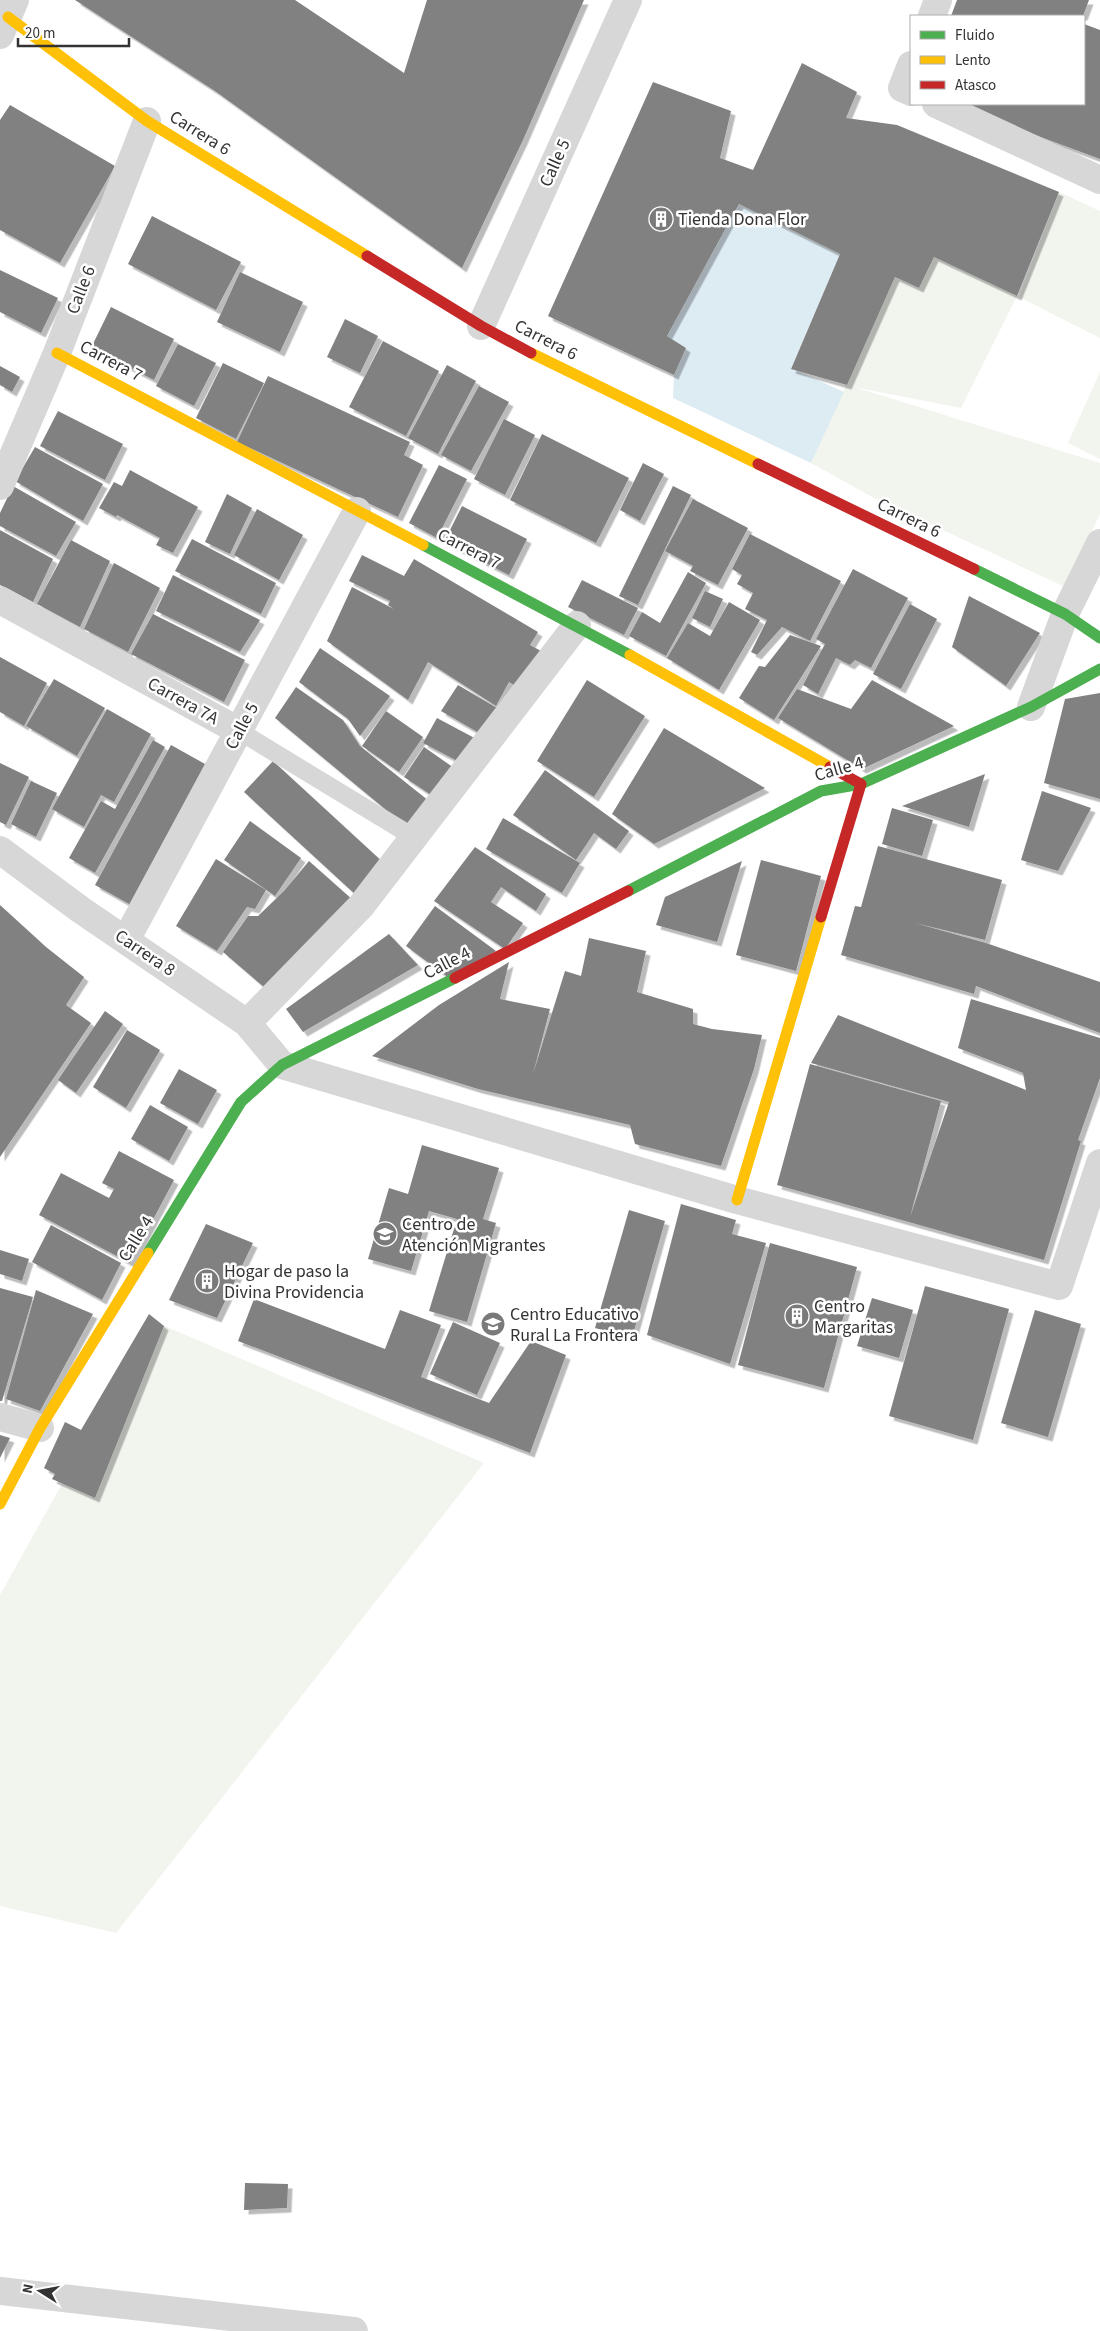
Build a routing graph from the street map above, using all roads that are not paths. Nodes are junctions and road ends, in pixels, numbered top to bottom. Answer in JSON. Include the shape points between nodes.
{"nodes":[{"id":1,"x":628,"y":0,"type":"edge"},
{"id":2,"x":938,"y":0,"type":"edge"},
{"id":3,"x":932,"y":15,"type":"edge"},
{"id":4,"x":8,"y":18,"type":"edge"},
{"id":5,"x":910,"y":68,"type":"edge"},
{"id":6,"x":910,"y":92,"type":"edge"},
{"id":7,"x":938,"y":105,"type":"edge"},
{"id":8,"x":147,"y":121,"type":"junction"},
{"id":9,"x":1100,"y":180,"type":"edge"},
{"id":10,"x":482,"y":326,"type":"junction"},
{"id":11,"x":57,"y":353,"type":"junction"},
{"id":12,"x":0,"y":486,"type":"edge"},
{"id":13,"x":357,"y":511,"type":"junction"},
{"id":14,"x":1100,"y":543,"type":"edge"},
{"id":15,"x":0,"y":600,"type":"edge"},
{"id":16,"x":1065,"y":614,"type":"junction"},
{"id":17,"x":577,"y":625,"type":"junction"},
{"id":18,"x":1100,"y":638,"type":"edge"},
{"id":19,"x":1100,"y":669,"type":"edge"},
{"id":20,"x":1031,"y":708,"type":"junction"},
{"id":21,"x":239,"y":732,"type":"junction"},
{"id":22,"x":862,"y":784,"type":"junction"},
{"id":23,"x":414,"y":838,"type":"junction"},
{"id":24,"x":0,"y":850,"type":"edge"},
{"id":25,"x":126,"y":940,"type":"junction"},
{"id":26,"x":247,"y":1023,"type":"junction"},
{"id":27,"x":282,"y":1065,"type":"junction"},
{"id":28,"x":1100,"y":1163,"type":"edge"},
{"id":29,"x":736,"y":1200,"type":"junction"},
{"id":30,"x":0,"y":1417,"type":"edge"},
{"id":31,"x":40,"y":1428,"type":"junction"},
{"id":32,"x":0,"y":1504,"type":"edge"},
{"id":33,"x":0,"y":2291,"type":"edge"},
{"id":34,"x":354,"y":2331,"type":"edge"}],
"edges":[{"from":1,"to":10,"type":"street","name":"Calle 5"},
{"from":2,"to":3,"type":"street"},
{"from":4,"to":8,"type":"street","name":"Carrera 6"},
{"from":5,"to":6,"type":"street","via":[[902,88]]},
{"from":7,"to":9,"type":"street"},
{"from":8,"to":10,"type":"street","name":"Carrera 6"},
{"from":8,"to":11,"type":"street","name":"Calle 6"},
{"from":10,"to":16,"type":"street","name":"Carrera 6"},
{"from":11,"to":12,"type":"street","name":"Calle 6"},
{"from":11,"to":13,"type":"street","name":"Carrera 7"},
{"from":13,"to":17,"type":"street","name":"Carrera 7"},
{"from":13,"to":21,"type":"street","name":"Calle 5"},
{"from":14,"to":16,"type":"street"},
{"from":15,"to":21,"type":"street","name":"Carrera 7A"},
{"from":16,"to":18,"type":"street","name":"Carrera 6"},
{"from":16,"to":20,"type":"street"},
{"from":17,"to":22,"type":"street","name":"Carrera 7"},
{"from":17,"to":23,"type":"street"},
{"from":19,"to":20,"type":"street","name":"Calle 4"},
{"from":20,"to":22,"type":"street","name":"Calle 4"},
{"from":21,"to":23,"type":"lane","name":"Carrera 7A"},
{"from":21,"to":25,"type":"street","name":"Calle 5"},
{"from":22,"to":27,"type":"street","name":"Calle 4","via":[[821,791]]},
{"from":22,"to":29,"type":"street"},
{"from":23,"to":26,"type":"street","via":[[360,906]]},
{"from":24,"to":25,"type":"street","name":"Carrera 8"},
{"from":25,"to":26,"type":"street","name":"Carrera 8"},
{"from":26,"to":27,"type":"street","name":"Carrera 8"},
{"from":27,"to":29,"type":"street"},
{"from":27,"to":31,"type":"street","name":"Calle 4","via":[[241,1102]]},
{"from":28,"to":29,"type":"street","via":[[1058,1286]]},
{"from":30,"to":31,"type":"street"},
{"from":31,"to":32,"type":"street","name":"Calle 4"},
{"from":33,"to":34,"type":"street"}]}
